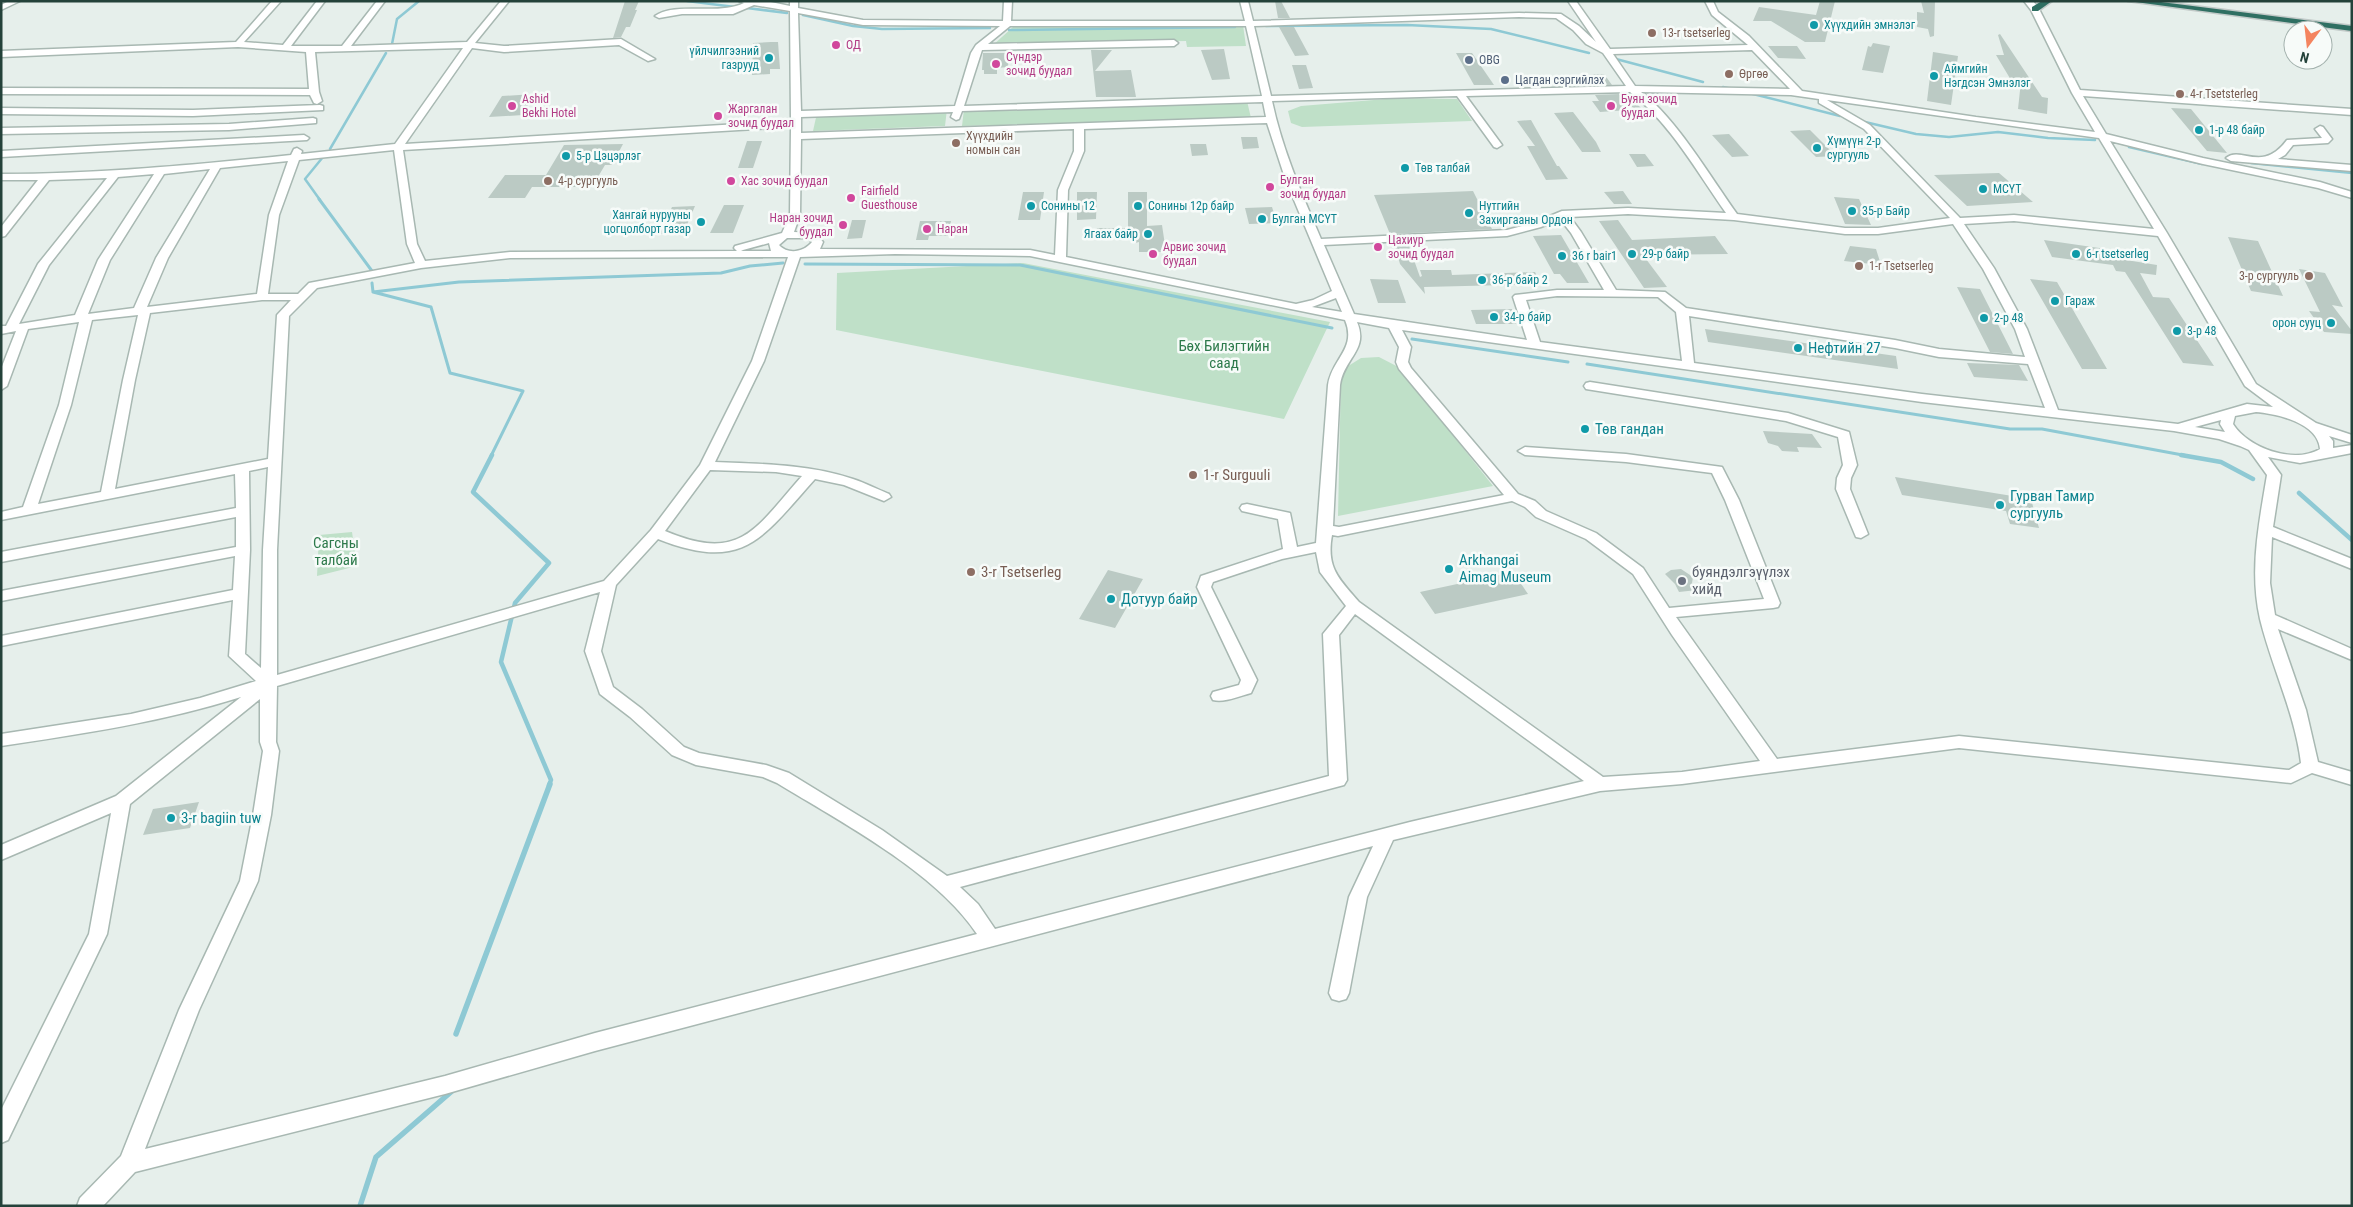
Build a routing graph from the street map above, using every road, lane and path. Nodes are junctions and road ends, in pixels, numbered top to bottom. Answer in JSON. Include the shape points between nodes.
{"nodes":[{"id":1,"x":16,"y":1,"type":"edge"},
{"id":2,"x":277,"y":1,"type":"edge"},
{"id":3,"x":321,"y":1,"type":"edge"},
{"id":4,"x":380,"y":1,"type":"edge"},
{"id":5,"x":505,"y":1,"type":"edge"},
{"id":6,"x":743,"y":1,"type":"edge"},
{"id":7,"x":1008,"y":1,"type":"edge"},
{"id":8,"x":1244,"y":1,"type":"edge"},
{"id":9,"x":1572,"y":1,"type":"edge"},
{"id":10,"x":1709,"y":1,"type":"edge"},
{"id":11,"x":2048,"y":1,"type":"edge"},
{"id":12,"x":2132,"y":1,"type":"edge"},
{"id":13,"x":753,"y":2,"type":"edge"},
{"id":14,"x":774,"y":3,"type":"edge"},
{"id":15,"x":794,"y":5,"type":"edge"},
{"id":16,"x":2032,"y":5,"type":"edge"},
{"id":17,"x":1,"y":8,"type":"edge"},
{"id":18,"x":659,"y":16,"type":"dead end"},
{"id":19,"x":1249,"y":21,"type":"junction"},
{"id":20,"x":1007,"y":25,"type":"junction"},
{"id":21,"x":2352,"y":29,"type":"edge"},
{"id":22,"x":1174,"y":43,"type":"dead end"},
{"id":23,"x":238,"y":44,"type":"junction"},
{"id":24,"x":468,"y":45,"type":"junction"},
{"id":25,"x":978,"y":47,"type":"junction"},
{"id":26,"x":1755,"y":47,"type":"junction"},
{"id":27,"x":285,"y":48,"type":"junction"},
{"id":28,"x":344,"y":49,"type":"junction"},
{"id":29,"x":310,"y":50,"type":"junction"},
{"id":30,"x":1608,"y":52,"type":"junction"},
{"id":31,"x":1,"y":54,"type":"edge"},
{"id":32,"x":651,"y":59,"type":"dead end"},
{"id":33,"x":1632,"y":89,"type":"junction"},
{"id":34,"x":1,"y":91,"type":"edge"},
{"id":35,"x":314,"y":92,"type":"junction"},
{"id":36,"x":2077,"y":92,"type":"junction"},
{"id":37,"x":1390,"y":94,"type":"junction"},
{"id":38,"x":1460,"y":94,"type":"junction"},
{"id":39,"x":1800,"y":94,"type":"junction"},
{"id":40,"x":1812,"y":96,"type":"junction"},
{"id":41,"x":1266,"y":99,"type":"junction"},
{"id":42,"x":1303,"y":102,"type":"junction"},
{"id":43,"x":320,"y":108,"type":"junction"},
{"id":44,"x":959,"y":108,"type":"junction"},
{"id":45,"x":1,"y":111,"type":"edge"},
{"id":46,"x":1276,"y":112,"type":"junction"},
{"id":47,"x":2352,"y":112,"type":"edge"},
{"id":48,"x":795,"y":119,"type":"junction"},
{"id":49,"x":314,"y":121,"type":"junction"},
{"id":50,"x":1079,"y":128,"type":"junction"},
{"id":51,"x":2320,"y":129,"type":"dead end"},
{"id":52,"x":1,"y":131,"type":"edge"},
{"id":53,"x":952,"y":131,"type":"junction"},
{"id":54,"x":794,"y":136,"type":"junction"},
{"id":55,"x":2102,"y":136,"type":"junction"},
{"id":56,"x":304,"y":138,"type":"junction"},
{"id":57,"x":1497,"y":145,"type":"dead end"},
{"id":58,"x":398,"y":147,"type":"junction"},
{"id":59,"x":1,"y":154,"type":"edge"},
{"id":60,"x":293,"y":158,"type":"junction"},
{"id":61,"x":2203,"y":161,"type":"junction"},
{"id":62,"x":2266,"y":161,"type":"junction"},
{"id":63,"x":217,"y":165,"type":"junction"},
{"id":64,"x":2352,"y":168,"type":"edge"},
{"id":65,"x":162,"y":171,"type":"junction"},
{"id":66,"x":115,"y":174,"type":"junction"},
{"id":67,"x":1,"y":177,"type":"edge"},
{"id":68,"x":46,"y":177,"type":"junction"},
{"id":69,"x":2352,"y":195,"type":"edge"},
{"id":70,"x":1562,"y":214,"type":"junction"},
{"id":71,"x":795,"y":215,"type":"junction"},
{"id":72,"x":1734,"y":217,"type":"junction"},
{"id":73,"x":1955,"y":221,"type":"junction"},
{"id":74,"x":2162,"y":233,"type":"junction"},
{"id":75,"x":1,"y":234,"type":"edge"},
{"id":76,"x":783,"y":236,"type":"junction"},
{"id":77,"x":814,"y":236,"type":"junction"},
{"id":78,"x":1319,"y":242,"type":"junction"},
{"id":79,"x":895,"y":250,"type":"junction"},
{"id":80,"x":690,"y":254,"type":"junction"},
{"id":81,"x":795,"y":254,"type":"junction"},
{"id":82,"x":1060,"y":259,"type":"junction"},
{"id":83,"x":421,"y":265,"type":"junction"},
{"id":84,"x":1339,"y":292,"type":"junction"},
{"id":85,"x":1612,"y":293,"type":"junction"},
{"id":86,"x":262,"y":297,"type":"junction"},
{"id":87,"x":299,"y":297,"type":"junction"},
{"id":88,"x":1287,"y":306,"type":"junction"},
{"id":89,"x":142,"y":311,"type":"junction"},
{"id":90,"x":1682,"y":311,"type":"junction"},
{"id":91,"x":1350,"y":316,"type":"junction"},
{"id":92,"x":83,"y":318,"type":"junction"},
{"id":93,"x":1394,"y":325,"type":"junction"},
{"id":94,"x":23,"y":328,"type":"junction"},
{"id":95,"x":6,"y":329,"type":"edge"},
{"id":96,"x":1535,"y":345,"type":"junction"},
{"id":97,"x":2033,"y":361,"type":"junction"},
{"id":98,"x":1688,"y":367,"type":"junction"},
{"id":99,"x":1,"y":386,"type":"edge"},
{"id":100,"x":1590,"y":386,"type":"dead end"},
{"id":101,"x":2251,"y":386,"type":"junction"},
{"id":102,"x":2232,"y":412,"type":"junction"},
{"id":103,"x":2053,"y":413,"type":"junction"},
{"id":104,"x":2305,"y":422,"type":"junction"},
{"id":105,"x":2174,"y":428,"type":"junction"},
{"id":106,"x":2352,"y":439,"type":"edge"},
{"id":107,"x":2250,"y":446,"type":"junction"},
{"id":108,"x":2352,"y":449,"type":"edge"},
{"id":109,"x":1524,"y":451,"type":"dead end"},
{"id":110,"x":2324,"y":454,"type":"junction"},
{"id":111,"x":2303,"y":460,"type":"junction"},
{"id":112,"x":274,"y":462,"type":"junction"},
{"id":113,"x":706,"y":466,"type":"junction"},
{"id":114,"x":242,"y":469,"type":"junction"},
{"id":115,"x":812,"y":474,"type":"junction"},
{"id":116,"x":2274,"y":475,"type":"junction"},
{"id":117,"x":107,"y":496,"type":"junction"},
{"id":118,"x":884,"y":497,"type":"dead end"},
{"id":119,"x":1513,"y":497,"type":"junction"},
{"id":120,"x":1247,"y":508,"type":"dead end"},
{"id":121,"x":29,"y":511,"type":"junction"},
{"id":122,"x":243,"y":511,"type":"junction"},
{"id":123,"x":1,"y":516,"type":"edge"},
{"id":124,"x":1326,"y":528,"type":"junction"},
{"id":125,"x":2264,"y":529,"type":"junction"},
{"id":126,"x":656,"y":533,"type":"junction"},
{"id":127,"x":1861,"y":534,"type":"dead end"},
{"id":128,"x":1322,"y":546,"type":"junction"},
{"id":129,"x":243,"y":550,"type":"junction"},
{"id":130,"x":1291,"y":553,"type":"junction"},
{"id":131,"x":1,"y":557,"type":"edge"},
{"id":132,"x":2352,"y":564,"type":"edge"},
{"id":133,"x":609,"y":584,"type":"junction"},
{"id":134,"x":241,"y":593,"type":"junction"},
{"id":135,"x":1,"y":596,"type":"edge"},
{"id":136,"x":1354,"y":606,"type":"junction"},
{"id":137,"x":1666,"y":613,"type":"junction"},
{"id":138,"x":2268,"y":618,"type":"junction"},
{"id":139,"x":1,"y":641,"type":"edge"},
{"id":140,"x":2352,"y":655,"type":"edge"},
{"id":141,"x":269,"y":683,"type":"junction"},
{"id":142,"x":1219,"y":696,"type":"dead end"},
{"id":143,"x":1,"y":740,"type":"edge"},
{"id":144,"x":1772,"y":765,"type":"junction"},
{"id":145,"x":2310,"y":766,"type":"junction"},
{"id":146,"x":2352,"y":779,"type":"edge"},
{"id":147,"x":1600,"y":784,"type":"junction"},
{"id":148,"x":122,"y":801,"type":"junction"},
{"id":149,"x":1387,"y":834,"type":"junction"},
{"id":150,"x":1,"y":853,"type":"edge"},
{"id":151,"x":945,"y":884,"type":"junction"},
{"id":152,"x":991,"y":939,"type":"junction"},
{"id":153,"x":1339,"y":993,"type":"dead end"},
{"id":154,"x":1,"y":1133,"type":"edge"},
{"id":155,"x":130,"y":1163,"type":"junction"},
{"id":156,"x":88,"y":1206,"type":"edge"}],
"edges":[{"from":1,"to":17,"type":"street"},
{"from":2,"to":23,"type":"street"},
{"from":3,"to":27,"type":"street"},
{"from":4,"to":28,"type":"street"},
{"from":5,"to":24,"type":"street"},
{"from":6,"to":13,"type":"street"},
{"from":7,"to":20,"type":"street"},
{"from":8,"to":19,"type":"street"},
{"from":9,"to":30,"type":"street"},
{"from":10,"to":26,"type":"street","via":[[1715,13]]},
{"from":11,"to":16,"type":"highway"},
{"from":12,"to":21,"type":"highway"},
{"from":13,"to":14,"type":"street"},
{"from":13,"to":18,"type":"street","via":[[732,12],[682,12]]},
{"from":14,"to":15,"type":"street"},
{"from":15,"to":20,"type":"street","via":[[861,24]]},
{"from":15,"to":48,"type":"street"},
{"from":16,"to":36,"type":"street"},
{"from":19,"to":20,"type":"street"},
{"from":19,"to":30,"type":"street","via":[[1558,16],[1589,42]]},
{"from":19,"to":41,"type":"street"},
{"from":20,"to":25,"type":"street"},
{"from":22,"to":25,"type":"street"},
{"from":23,"to":27,"type":"street"},
{"from":23,"to":31,"type":"street"},
{"from":24,"to":28,"type":"street"},
{"from":24,"to":32,"type":"street","via":[[504,49],[621,42]]},
{"from":24,"to":58,"type":"street"},
{"from":25,"to":44,"type":"street"},
{"from":26,"to":30,"type":"street"},
{"from":26,"to":39,"type":"street"},
{"from":27,"to":29,"type":"street"},
{"from":28,"to":29,"type":"street"},
{"from":29,"to":35,"type":"street"},
{"from":30,"to":33,"type":"street"},
{"from":33,"to":38,"type":"street"},
{"from":33,"to":39,"type":"street"},
{"from":33,"to":72,"type":"street","via":[[1649,102],[1675,134]]},
{"from":34,"to":35,"type":"street"},
{"from":35,"to":43,"type":"street"},
{"from":36,"to":47,"type":"street"},
{"from":36,"to":55,"type":"street"},
{"from":37,"to":38,"type":"street"},
{"from":37,"to":41,"type":"street"},
{"from":37,"to":42,"type":"street"},
{"from":38,"to":57,"type":"street"},
{"from":39,"to":40,"type":"street"},
{"from":40,"to":55,"type":"street"},
{"from":40,"to":73,"type":"street","via":[[1867,127],[1953,214]]},
{"from":41,"to":42,"type":"street"},
{"from":41,"to":44,"type":"street"},
{"from":41,"to":46,"type":"street"},
{"from":42,"to":46,"type":"street"},
{"from":43,"to":45,"type":"street","via":[[192,113]]},
{"from":43,"to":49,"type":"street"},
{"from":44,"to":48,"type":"street"},
{"from":44,"to":53,"type":"street"},
{"from":46,"to":50,"type":"street"},
{"from":46,"to":78,"type":"street","via":[[1291,181]]},
{"from":48,"to":54,"type":"street"},
{"from":48,"to":58,"type":"street"},
{"from":49,"to":52,"type":"street","via":[[229,127]]},
{"from":49,"to":56,"type":"street"},
{"from":50,"to":53,"type":"street"},
{"from":50,"to":82,"type":"street","via":[[1078,151],[1063,190]]},
{"from":51,"to":62,"type":"street","via":[[2327,139],[2325,141],[2290,142],[2282,153]]},
{"from":53,"to":54,"type":"street"},
{"from":54,"to":71,"type":"street"},
{"from":55,"to":61,"type":"street"},
{"from":55,"to":74,"type":"street"},
{"from":56,"to":59,"type":"street"},
{"from":56,"to":60,"type":"street"},
{"from":58,"to":60,"type":"street"},
{"from":58,"to":83,"type":"street","via":[[412,244]]},
{"from":60,"to":63,"type":"street"},
{"from":60,"to":86,"type":"street","via":[[274,215]]},
{"from":61,"to":62,"type":"street","via":[[2220,158]]},
{"from":61,"to":69,"type":"street","via":[[2320,184]]},
{"from":62,"to":64,"type":"street"},
{"from":63,"to":65,"type":"street"},
{"from":63,"to":89,"type":"street","via":[[162,258]]},
{"from":65,"to":66,"type":"street"},
{"from":65,"to":92,"type":"street","via":[[104,260]]},
{"from":66,"to":68,"type":"street"},
{"from":66,"to":95,"type":"street","via":[[44,264]]},
{"from":67,"to":68,"type":"street"},
{"from":68,"to":75,"type":"street"},
{"from":70,"to":72,"type":"street","via":[[1628,211]]},
{"from":70,"to":78,"type":"street","via":[[1537,225],[1507,232]]},
{"from":70,"to":85,"type":"street"},
{"from":71,"to":76,"type":"street"},
{"from":71,"to":77,"type":"street"},
{"from":72,"to":73,"type":"street","via":[[1845,231],[1878,231]]},
{"from":73,"to":74,"type":"street","via":[[2014,218]]},
{"from":73,"to":97,"type":"street","via":[[2005,298]]},
{"from":74,"to":101,"type":"street"},
{"from":76,"to":77,"type":"street"},
{"from":76,"to":80,"type":"street","via":[[749,246]]},
{"from":76,"to":81,"type":"street","via":[[775,241],[774,249]]},
{"from":77,"to":79,"type":"street","via":[[848,245]]},
{"from":77,"to":81,"type":"street","via":[[818,242],[816,246]]},
{"from":78,"to":84,"type":"street"},
{"from":79,"to":81,"type":"street"},
{"from":79,"to":82,"type":"street","via":[[1001,251]]},
{"from":80,"to":81,"type":"street"},
{"from":80,"to":83,"type":"street","via":[[510,255]]},
{"from":81,"to":113,"type":"street","via":[[758,360]]},
{"from":82,"to":88,"type":"street"},
{"from":83,"to":87,"type":"street","via":[[313,285]]},
{"from":84,"to":88,"type":"street","via":[[1316,303]]},
{"from":84,"to":91,"type":"street"},
{"from":85,"to":90,"type":"street","via":[[1661,294]]},
{"from":85,"to":96,"type":"street","via":[[1519,297]]},
{"from":86,"to":87,"type":"street"},
{"from":86,"to":89,"type":"street"},
{"from":87,"to":112,"type":"street","via":[[283,315]]},
{"from":88,"to":91,"type":"street"},
{"from":89,"to":92,"type":"street"},
{"from":89,"to":117,"type":"street"},
{"from":90,"to":97,"type":"street","via":[[1939,353]]},
{"from":90,"to":98,"type":"street"},
{"from":91,"to":93,"type":"street"},
{"from":91,"to":124,"type":"street","via":[[1355,330],[1354,346],[1336,372]]},
{"from":92,"to":94,"type":"street"},
{"from":92,"to":121,"type":"street","via":[[64,404]]},
{"from":93,"to":96,"type":"street"},
{"from":93,"to":119,"type":"street","via":[[1405,347],[1402,362],[1406,369]]},
{"from":94,"to":95,"type":"street"},
{"from":94,"to":99,"type":"street"},
{"from":96,"to":98,"type":"street"},
{"from":97,"to":103,"type":"street"},
{"from":98,"to":103,"type":"street"},
{"from":100,"to":127,"type":"street","via":[[1788,417],[1844,435],[1850,465],[1843,489]]},
{"from":101,"to":102,"type":"street"},
{"from":101,"to":104,"type":"street"},
{"from":102,"to":104,"type":"street","via":[[2250,408],[2269,410]]},
{"from":102,"to":105,"type":"street"},
{"from":102,"to":107,"type":"street","via":[[2226,418],[2228,427]]},
{"from":103,"to":105,"type":"street"},
{"from":104,"to":106,"type":"street"},
{"from":104,"to":110,"type":"street","via":[[2326,441]]},
{"from":105,"to":107,"type":"street","via":[[2221,435]]},
{"from":107,"to":111,"type":"street","via":[[2273,455]]},
{"from":107,"to":116,"type":"street"},
{"from":108,"to":110,"type":"street"},
{"from":109,"to":137,"type":"street","via":[[1626,458],[1717,470],[1773,603]]},
{"from":110,"to":111,"type":"street"},
{"from":111,"to":116,"type":"street"},
{"from":112,"to":114,"type":"street"},
{"from":112,"to":141,"type":"street"},
{"from":113,"to":115,"type":"street","via":[[776,468]]},
{"from":113,"to":126,"type":"street"},
{"from":114,"to":117,"type":"street"},
{"from":114,"to":122,"type":"street"},
{"from":115,"to":118,"type":"street","via":[[848,482]]},
{"from":115,"to":126,"type":"street","via":[[758,532],[742,543],[730,547],[693,546]]},
{"from":116,"to":125,"type":"street"},
{"from":117,"to":121,"type":"street"},
{"from":119,"to":124,"type":"street","via":[[1338,532]]},
{"from":119,"to":137,"type":"street","via":[[1530,504],[1541,514],[1591,536],[1617,554],[1638,571]]},
{"from":120,"to":130,"type":"street","via":[[1285,516]]},
{"from":121,"to":123,"type":"street"},
{"from":122,"to":129,"type":"street"},
{"from":122,"to":131,"type":"street"},
{"from":124,"to":128,"type":"street"},
{"from":125,"to":132,"type":"street"},
{"from":125,"to":138,"type":"street","via":[[2262,573]]},
{"from":126,"to":133,"type":"street"},
{"from":128,"to":130,"type":"street"},
{"from":128,"to":136,"type":"street","via":[[1326,574]]},
{"from":129,"to":134,"type":"street"},
{"from":129,"to":135,"type":"street"},
{"from":130,"to":142,"type":"street","via":[[1206,579],[1204,587],[1250,680],[1245,690]]},
{"from":133,"to":141,"type":"street"},
{"from":133,"to":151,"type":"street","via":[[593,651],[606,690],[678,751],[696,759],[766,771],[783,778],[876,835]]},
{"from":134,"to":139,"type":"street"},
{"from":134,"to":141,"type":"street","via":[[236,656]]},
{"from":136,"to":147,"type":"street"},
{"from":136,"to":151,"type":"street","via":[[1331,634],[1338,780]]},
{"from":137,"to":144,"type":"street"},
{"from":138,"to":140,"type":"street"},
{"from":138,"to":145,"type":"street","via":[[2308,741]]},
{"from":141,"to":143,"type":"street","via":[[201,704],[132,720]]},
{"from":141,"to":148,"type":"street"},
{"from":141,"to":155,"type":"street","via":[[268,742],[271,752],[249,881],[189,1010]]},
{"from":144,"to":145,"type":"street","via":[[1959,742],[2292,777]]},
{"from":144,"to":147,"type":"street","via":[[1682,778]]},
{"from":145,"to":146,"type":"street"},
{"from":147,"to":149,"type":"street"},
{"from":148,"to":150,"type":"street"},
{"from":148,"to":154,"type":"street","via":[[98,934]]},
{"from":149,"to":152,"type":"street"},
{"from":149,"to":153,"type":"street","via":[[1358,897]]},
{"from":151,"to":152,"type":"street","via":[[971,909]]},
{"from":152,"to":155,"type":"street","via":[[595,1042],[436,1087]]},
{"from":155,"to":156,"type":"street"}]}
